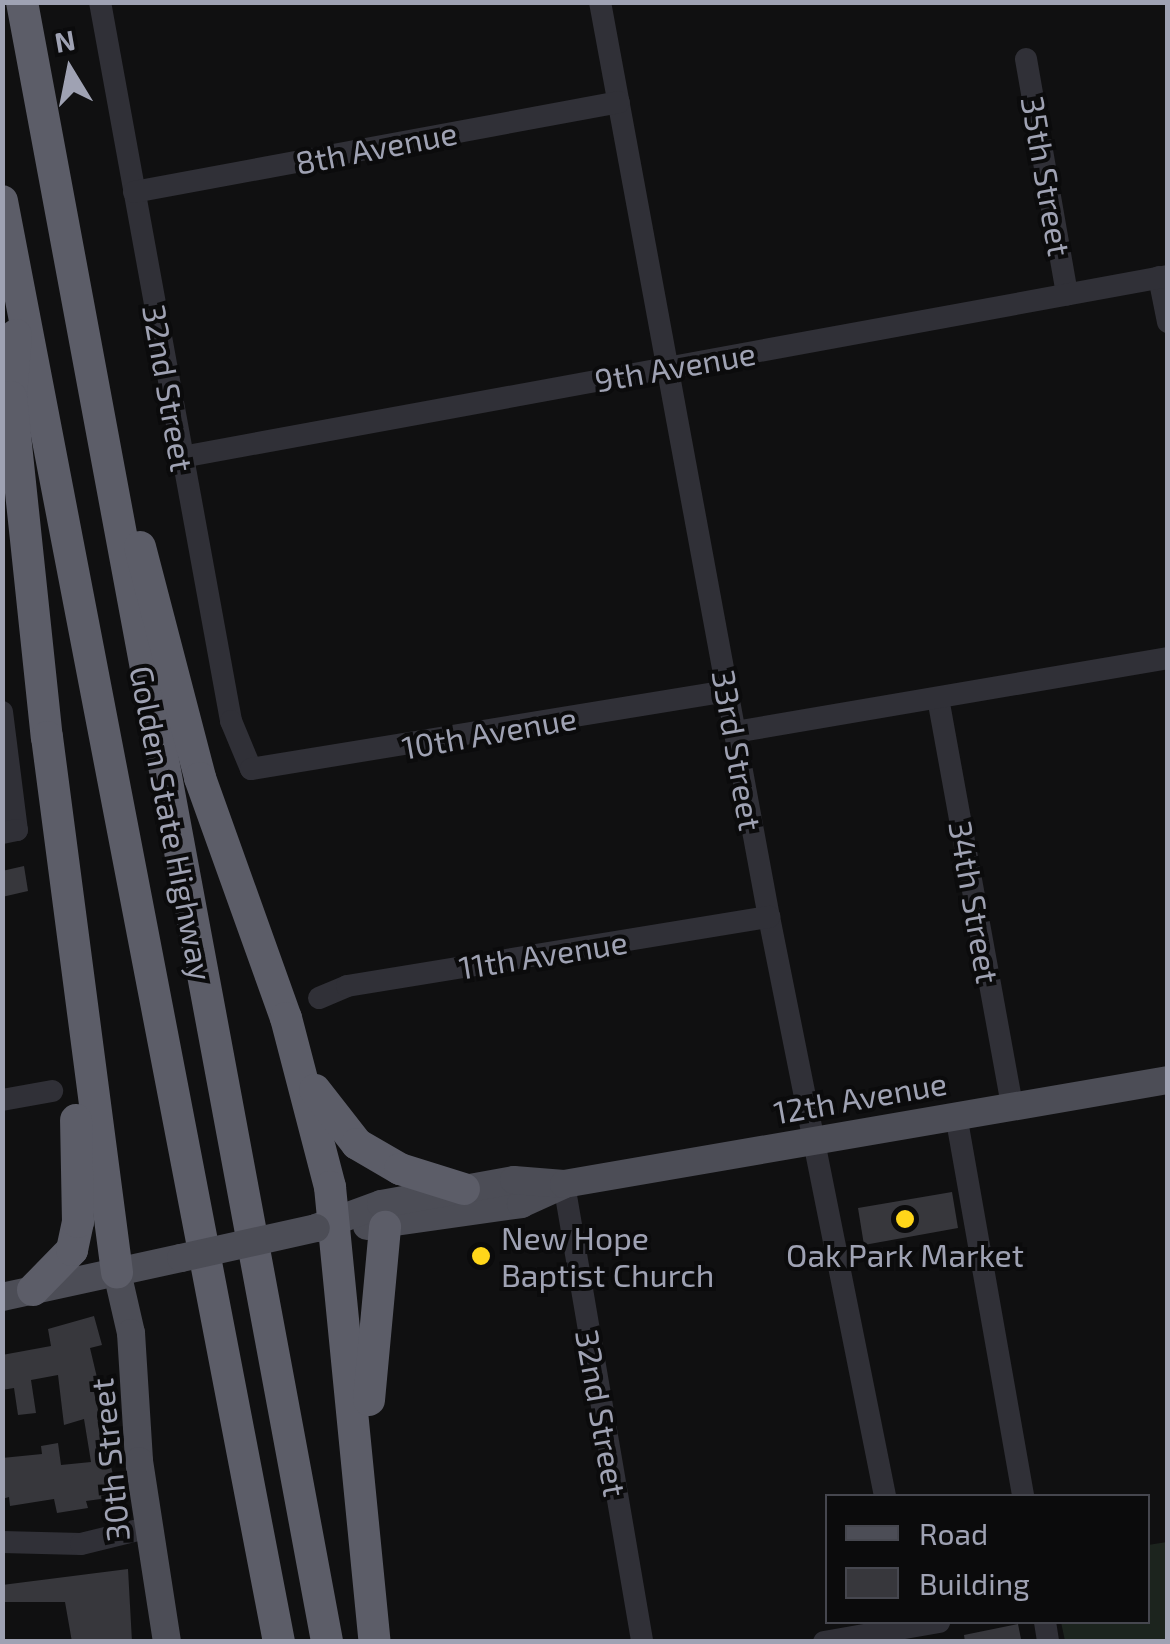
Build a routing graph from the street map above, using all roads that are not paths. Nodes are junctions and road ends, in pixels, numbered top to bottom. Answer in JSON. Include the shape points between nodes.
{"nodes":[{"id":1,"x":22,"y":2,"type":"edge"},
{"id":2,"x":100,"y":2,"type":"edge"},
{"id":3,"x":600,"y":2,"type":"edge"},
{"id":4,"x":1026,"y":59,"type":"dead end"},
{"id":5,"x":619,"y":102,"type":"junction"},
{"id":6,"x":134,"y":192,"type":"junction"},
{"id":7,"x":2,"y":201,"type":"edge"},
{"id":8,"x":1163,"y":276,"type":"edge"},
{"id":9,"x":19,"y":290,"type":"junction"},
{"id":10,"x":1067,"y":294,"type":"junction"},
{"id":11,"x":1168,"y":322,"type":"edge"},
{"id":12,"x":83,"y":349,"type":"junction"},
{"id":13,"x":667,"y":368,"type":"junction"},
{"id":14,"x":182,"y":457,"type":"junction"},
{"id":15,"x":1168,"y":658,"type":"edge"},
{"id":16,"x":727,"y":691,"type":"junction"},
{"id":17,"x":938,"y":698,"type":"junction"},
{"id":18,"x":2,"y":712,"type":"edge"},
{"id":19,"x":735,"y":732,"type":"junction"},
{"id":20,"x":251,"y":769,"type":"joint"},
{"id":21,"x":10,"y":832,"type":"edge"},
{"id":22,"x":769,"y":918,"type":"junction"},
{"id":23,"x":320,"y":998,"type":"dead end"},
{"id":24,"x":85,"y":1061,"type":"junction"},
{"id":25,"x":300,"y":1062,"type":"junction"},
{"id":26,"x":1168,"y":1080,"type":"edge"},
{"id":27,"x":52,"y":1091,"type":"dead end"},
{"id":28,"x":2,"y":1100,"type":"edge"},
{"id":29,"x":1012,"y":1106,"type":"junction"},
{"id":30,"x":956,"y":1116,"type":"junction"},
{"id":31,"x":814,"y":1140,"type":"junction"},
{"id":32,"x":564,"y":1184,"type":"junction"},
{"id":33,"x":464,"y":1190,"type":"junction"},
{"id":34,"x":326,"y":1226,"type":"junction"},
{"id":35,"x":386,"y":1227,"type":"junction"},
{"id":36,"x":130,"y":1269,"type":"junction"},
{"id":37,"x":18,"y":1294,"type":"edge"},
{"id":38,"x":362,"y":1484,"type":"junction"},
{"id":39,"x":884,"y":1494,"type":"edge"},
{"id":40,"x":1023,"y":1494,"type":"edge"},
{"id":41,"x":150,"y":1527,"type":"junction"},
{"id":42,"x":2,"y":1542,"type":"edge"},
{"id":43,"x":909,"y":1630,"type":"edge"},
{"id":44,"x":168,"y":1642,"type":"edge"},
{"id":45,"x":279,"y":1642,"type":"edge"},
{"id":46,"x":327,"y":1642,"type":"edge"},
{"id":47,"x":375,"y":1642,"type":"edge"},
{"id":48,"x":642,"y":1642,"type":"edge"},
{"id":49,"x":824,"y":1642,"type":"edge"}],
"edges":[{"from":1,"to":12,"type":"highway","name":"Golden State Highway"},
{"from":2,"to":6,"type":"street","name":"32nd Street"},
{"from":3,"to":5,"type":"street","name":"33rd Street"},
{"from":4,"to":10,"type":"street","name":"35th Street"},
{"from":5,"to":6,"type":"street","name":"8th Avenue"},
{"from":5,"to":13,"type":"street","name":"33rd Street"},
{"from":6,"to":14,"type":"street","name":"32nd Street"},
{"from":7,"to":9,"type":"highway","name":"Golden State Highway"},
{"from":8,"to":10,"type":"street","name":"9th Avenue"},
{"from":8,"to":11,"type":"street"},
{"from":9,"to":24,"type":"highway","via":[[12,397]]},
{"from":9,"to":45,"type":"highway","name":"Golden State Highway"},
{"from":10,"to":13,"type":"street","name":"9th Avenue"},
{"from":12,"to":25,"type":"highway","via":[[200,778]]},
{"from":12,"to":46,"type":"highway","name":"Golden State Highway"},
{"from":13,"to":14,"type":"street","name":"9th Avenue"},
{"from":13,"to":16,"type":"street","name":"33rd Street"},
{"from":14,"to":20,"type":"street","name":"32nd Street","via":[[231,721]]},
{"from":15,"to":17,"type":"street"},
{"from":16,"to":19,"type":"street","name":"33rd Street"},
{"from":16,"to":20,"type":"street","name":"10th Avenue"},
{"from":17,"to":19,"type":"street"},
{"from":17,"to":29,"type":"street","name":"34th Street"},
{"from":18,"to":21,"type":"street"},
{"from":19,"to":22,"type":"street","name":"33rd Street"},
{"from":22,"to":23,"type":"street","name":"11th Avenue","via":[[347,986]]},
{"from":22,"to":31,"type":"street","name":"33rd Street"},
{"from":24,"to":36,"type":"highway"},
{"from":24,"to":37,"type":"highway","via":[[72,1250]]},
{"from":25,"to":33,"type":"highway","via":[[322,1102],[358,1144],[400,1170]]},
{"from":25,"to":34,"type":"highway"},
{"from":26,"to":29,"type":"main road","name":"12th Avenue"},
{"from":27,"to":28,"type":"street"},
{"from":29,"to":30,"type":"main road","name":"12th Avenue"},
{"from":30,"to":31,"type":"main road","name":"12th Avenue"},
{"from":30,"to":40,"type":"street"},
{"from":31,"to":32,"type":"main road","name":"12th Avenue"},
{"from":31,"to":39,"type":"street","name":"33rd Street"},
{"from":32,"to":33,"type":"main road","name":"12th Avenue","via":[[514,1180]]},
{"from":32,"to":35,"type":"main road","name":"12th Avenue","via":[[522,1204]]},
{"from":32,"to":48,"type":"street","name":"32nd Street"},
{"from":33,"to":34,"type":"main road","name":"12th Avenue","via":[[381,1204]]},
{"from":34,"to":35,"type":"main road","name":"12th Avenue"},
{"from":34,"to":36,"type":"main road","name":"12th Avenue","bridge":true},
{"from":34,"to":38,"type":"highway"},
{"from":35,"to":38,"type":"highway"},
{"from":36,"to":37,"type":"main road","name":"12th Avenue"},
{"from":36,"to":41,"type":"main road","name":"30th Street"},
{"from":38,"to":47,"type":"highway"},
{"from":41,"to":42,"type":"street","via":[[81,1544]]},
{"from":41,"to":44,"type":"main road","name":"30th Street"},
{"from":43,"to":49,"type":"street"}]}
